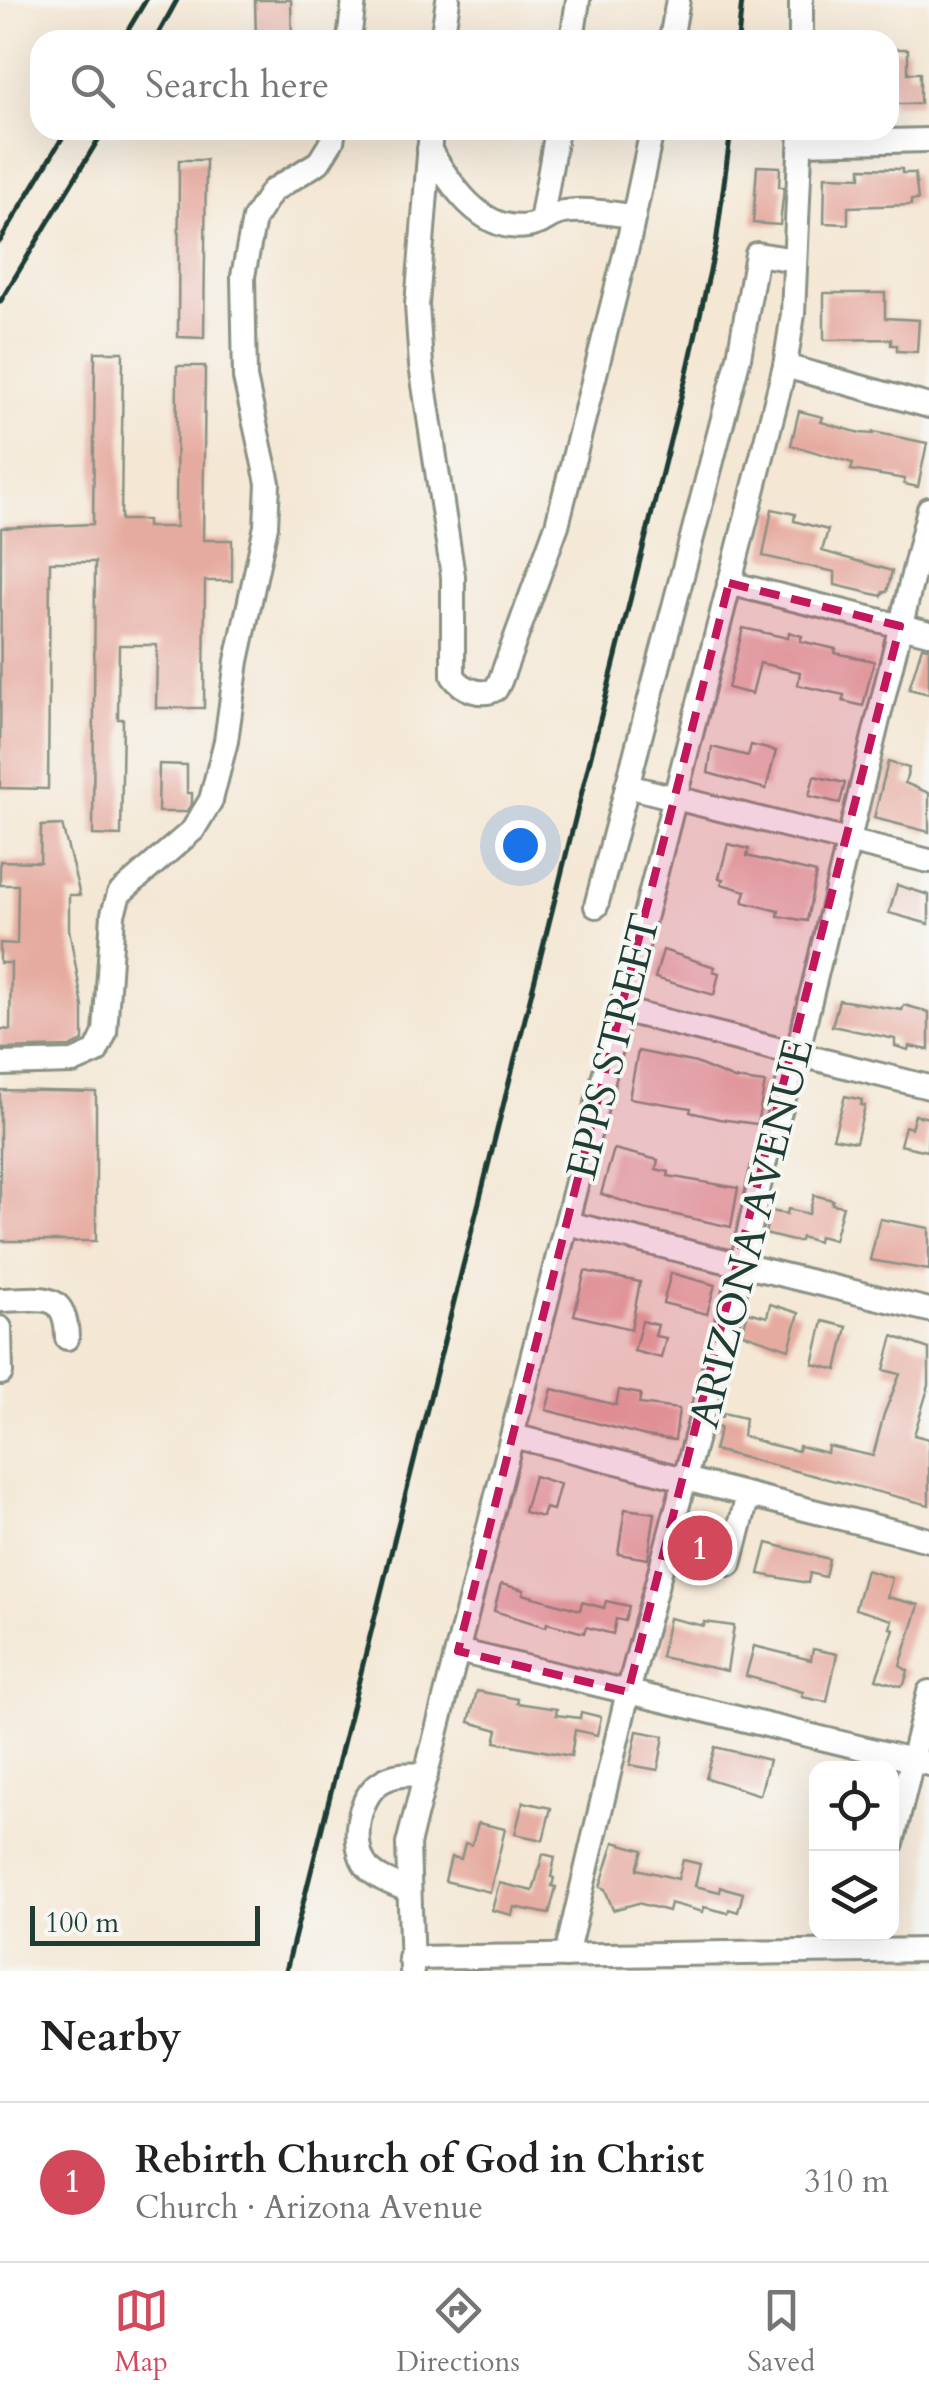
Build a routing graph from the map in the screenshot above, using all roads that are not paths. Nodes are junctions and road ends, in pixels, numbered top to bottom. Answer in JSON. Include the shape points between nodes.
{"nodes":[{"id":1,"x":354,"y":0,"type":"edge"},
{"id":2,"x":448,"y":0,"type":"edge"},
{"id":3,"x":578,"y":0,"type":"edge"},
{"id":4,"x":678,"y":0,"type":"edge"},
{"id":5,"x":801,"y":0,"type":"edge"},
{"id":6,"x":351,"y":30,"type":"edge"},
{"id":7,"x":444,"y":30,"type":"edge"},
{"id":8,"x":574,"y":30,"type":"edge"},
{"id":9,"x":673,"y":30,"type":"edge"},
{"id":10,"x":801,"y":30,"type":"edge"},
{"id":11,"x":899,"y":139,"type":"edge"},
{"id":12,"x":332,"y":140,"type":"edge"},
{"id":13,"x":430,"y":140,"type":"edge"},
{"id":14,"x":430,"y":140,"type":"edge"},
{"id":15,"x":555,"y":140,"type":"edge"},
{"id":16,"x":650,"y":140,"type":"edge"},
{"id":17,"x":801,"y":140,"type":"edge"},
{"id":18,"x":929,"y":140,"type":"edge"},
{"id":19,"x":634,"y":216,"type":"junction"},
{"id":20,"x":541,"y":222,"type":"junction"},
{"id":21,"x":796,"y":260,"type":"junction"},
{"id":22,"x":785,"y":366,"type":"junction"},
{"id":23,"x":929,"y":406,"type":"edge"},
{"id":24,"x":929,"y":509,"type":"edge"},
{"id":25,"x":730,"y":583,"type":"junction"},
{"id":26,"x":900,"y":626,"type":"junction"},
{"id":27,"x":929,"y":633,"type":"edge"},
{"id":28,"x":627,"y":786,"type":"junction"},
{"id":29,"x":675,"y":797,"type":"junction"},
{"id":30,"x":848,"y":840,"type":"junction"},
{"id":31,"x":929,"y":861,"type":"edge"},
{"id":32,"x":596,"y":906,"type":"dead end"},
{"id":33,"x":621,"y":1010,"type":"junction"},
{"id":34,"x":796,"y":1054,"type":"junction"},
{"id":35,"x":0,"y":1064,"type":"edge"},
{"id":36,"x":929,"y":1087,"type":"edge"},
{"id":37,"x":567,"y":1223,"type":"junction"},
{"id":38,"x":741,"y":1268,"type":"junction"},
{"id":39,"x":0,"y":1300,"type":"edge"},
{"id":40,"x":929,"y":1310,"type":"edge"},
{"id":41,"x":0,"y":1328,"type":"edge"},
{"id":42,"x":67,"y":1338,"type":"dead end"},
{"id":43,"x":2,"y":1373,"type":"edge"},
{"id":44,"x":513,"y":1436,"type":"junction"},
{"id":45,"x":686,"y":1479,"type":"junction"},
{"id":46,"x":748,"y":1494,"type":"junction"},
{"id":47,"x":929,"y":1540,"type":"edge"},
{"id":48,"x":730,"y":1564,"type":"dead end"},
{"id":49,"x":458,"y":1651,"type":"junction"},
{"id":50,"x":628,"y":1692,"type":"junction"},
{"id":51,"x":929,"y":1692,"type":"edge"},
{"id":52,"x":921,"y":1762,"type":"edge"},
{"id":53,"x":426,"y":1775,"type":"junction"},
{"id":54,"x":899,"y":1823,"type":"edge"},
{"id":55,"x":408,"y":1890,"type":"junction"},
{"id":56,"x":867,"y":1942,"type":"edge"},
{"id":57,"x":929,"y":1950,"type":"edge"},
{"id":58,"x":566,"y":1956,"type":"junction"},
{"id":59,"x":636,"y":1963,"type":"edge"},
{"id":60,"x":411,"y":1965,"type":"edge"}],
"edges":[{"from":1,"to":6,"type":"street"},
{"from":2,"to":7,"type":"street"},
{"from":3,"to":8,"type":"street"},
{"from":4,"to":9,"type":"street"},
{"from":5,"to":10,"type":"street"},
{"from":11,"to":18,"type":"street"},
{"from":12,"to":35,"type":"street","via":[[319,162],[272,191],[254,219],[243,276],[245,378],[268,483],[266,526],[211,800],[193,830],[119,894],[106,1033],[96,1052],[72,1062]]},
{"from":13,"to":20,"type":"street","via":[[450,183],[481,213],[515,227]]},
{"from":14,"to":19,"type":"street","via":[[418,305],[421,365],[453,576],[453,676],[476,691],[491,692],[500,681],[557,525]]},
{"from":15,"to":20,"type":"street"},
{"from":16,"to":19,"type":"street"},
{"from":17,"to":21,"type":"street","name":"EPPS STREET"},
{"from":19,"to":20,"type":"street","via":[[569,211]]},
{"from":21,"to":22,"type":"street","name":"EPPS STREET"},
{"from":21,"to":28,"type":"street","via":[[756,254],[738,357]]},
{"from":22,"to":23,"type":"street"},
{"from":22,"to":25,"type":"street","name":"EPPS STREET"},
{"from":24,"to":26,"type":"street","name":"ARIZONA AVENUE"},
{"from":25,"to":26,"type":"street"},
{"from":25,"to":29,"type":"street","name":"EPPS STREET"},
{"from":26,"to":27,"type":"street"},
{"from":26,"to":30,"type":"street","name":"ARIZONA AVENUE"},
{"from":28,"to":29,"type":"street"},
{"from":28,"to":32,"type":"street"},
{"from":29,"to":30,"type":"street"},
{"from":29,"to":33,"type":"street","name":"EPPS STREET"},
{"from":30,"to":31,"type":"street"},
{"from":30,"to":34,"type":"street","name":"ARIZONA AVENUE"},
{"from":33,"to":34,"type":"street"},
{"from":33,"to":37,"type":"street","name":"EPPS STREET"},
{"from":34,"to":36,"type":"street"},
{"from":34,"to":38,"type":"street","name":"ARIZONA AVENUE"},
{"from":37,"to":38,"type":"street"},
{"from":37,"to":44,"type":"street","name":"EPPS STREET"},
{"from":38,"to":40,"type":"street"},
{"from":38,"to":45,"type":"street","name":"ARIZONA AVENUE"},
{"from":39,"to":42,"type":"street","via":[[54,1300],[67,1318]]},
{"from":41,"to":43,"type":"street"},
{"from":44,"to":45,"type":"street"},
{"from":44,"to":49,"type":"street","name":"EPPS STREET"},
{"from":45,"to":46,"type":"street"},
{"from":45,"to":50,"type":"street","name":"ARIZONA AVENUE"},
{"from":46,"to":47,"type":"street"},
{"from":46,"to":48,"type":"street"},
{"from":49,"to":50,"type":"street"},
{"from":49,"to":53,"type":"street","name":"EPPS STREET"},
{"from":50,"to":52,"type":"street"},
{"from":50,"to":58,"type":"street","name":"ARIZONA AVENUE"},
{"from":51,"to":52,"type":"street"},
{"from":52,"to":54,"type":"street"},
{"from":53,"to":55,"type":"street","name":"EPPS STREET","via":[[408,1844]]},
{"from":53,"to":55,"type":"street","via":[[391,1776],[378,1784],[359,1823],[364,1863]]},
{"from":55,"to":60,"type":"street","name":"EPPS STREET"},
{"from":56,"to":57,"type":"street"},
{"from":56,"to":59,"type":"street"},
{"from":58,"to":59,"type":"street"},
{"from":58,"to":60,"type":"street"}]}
